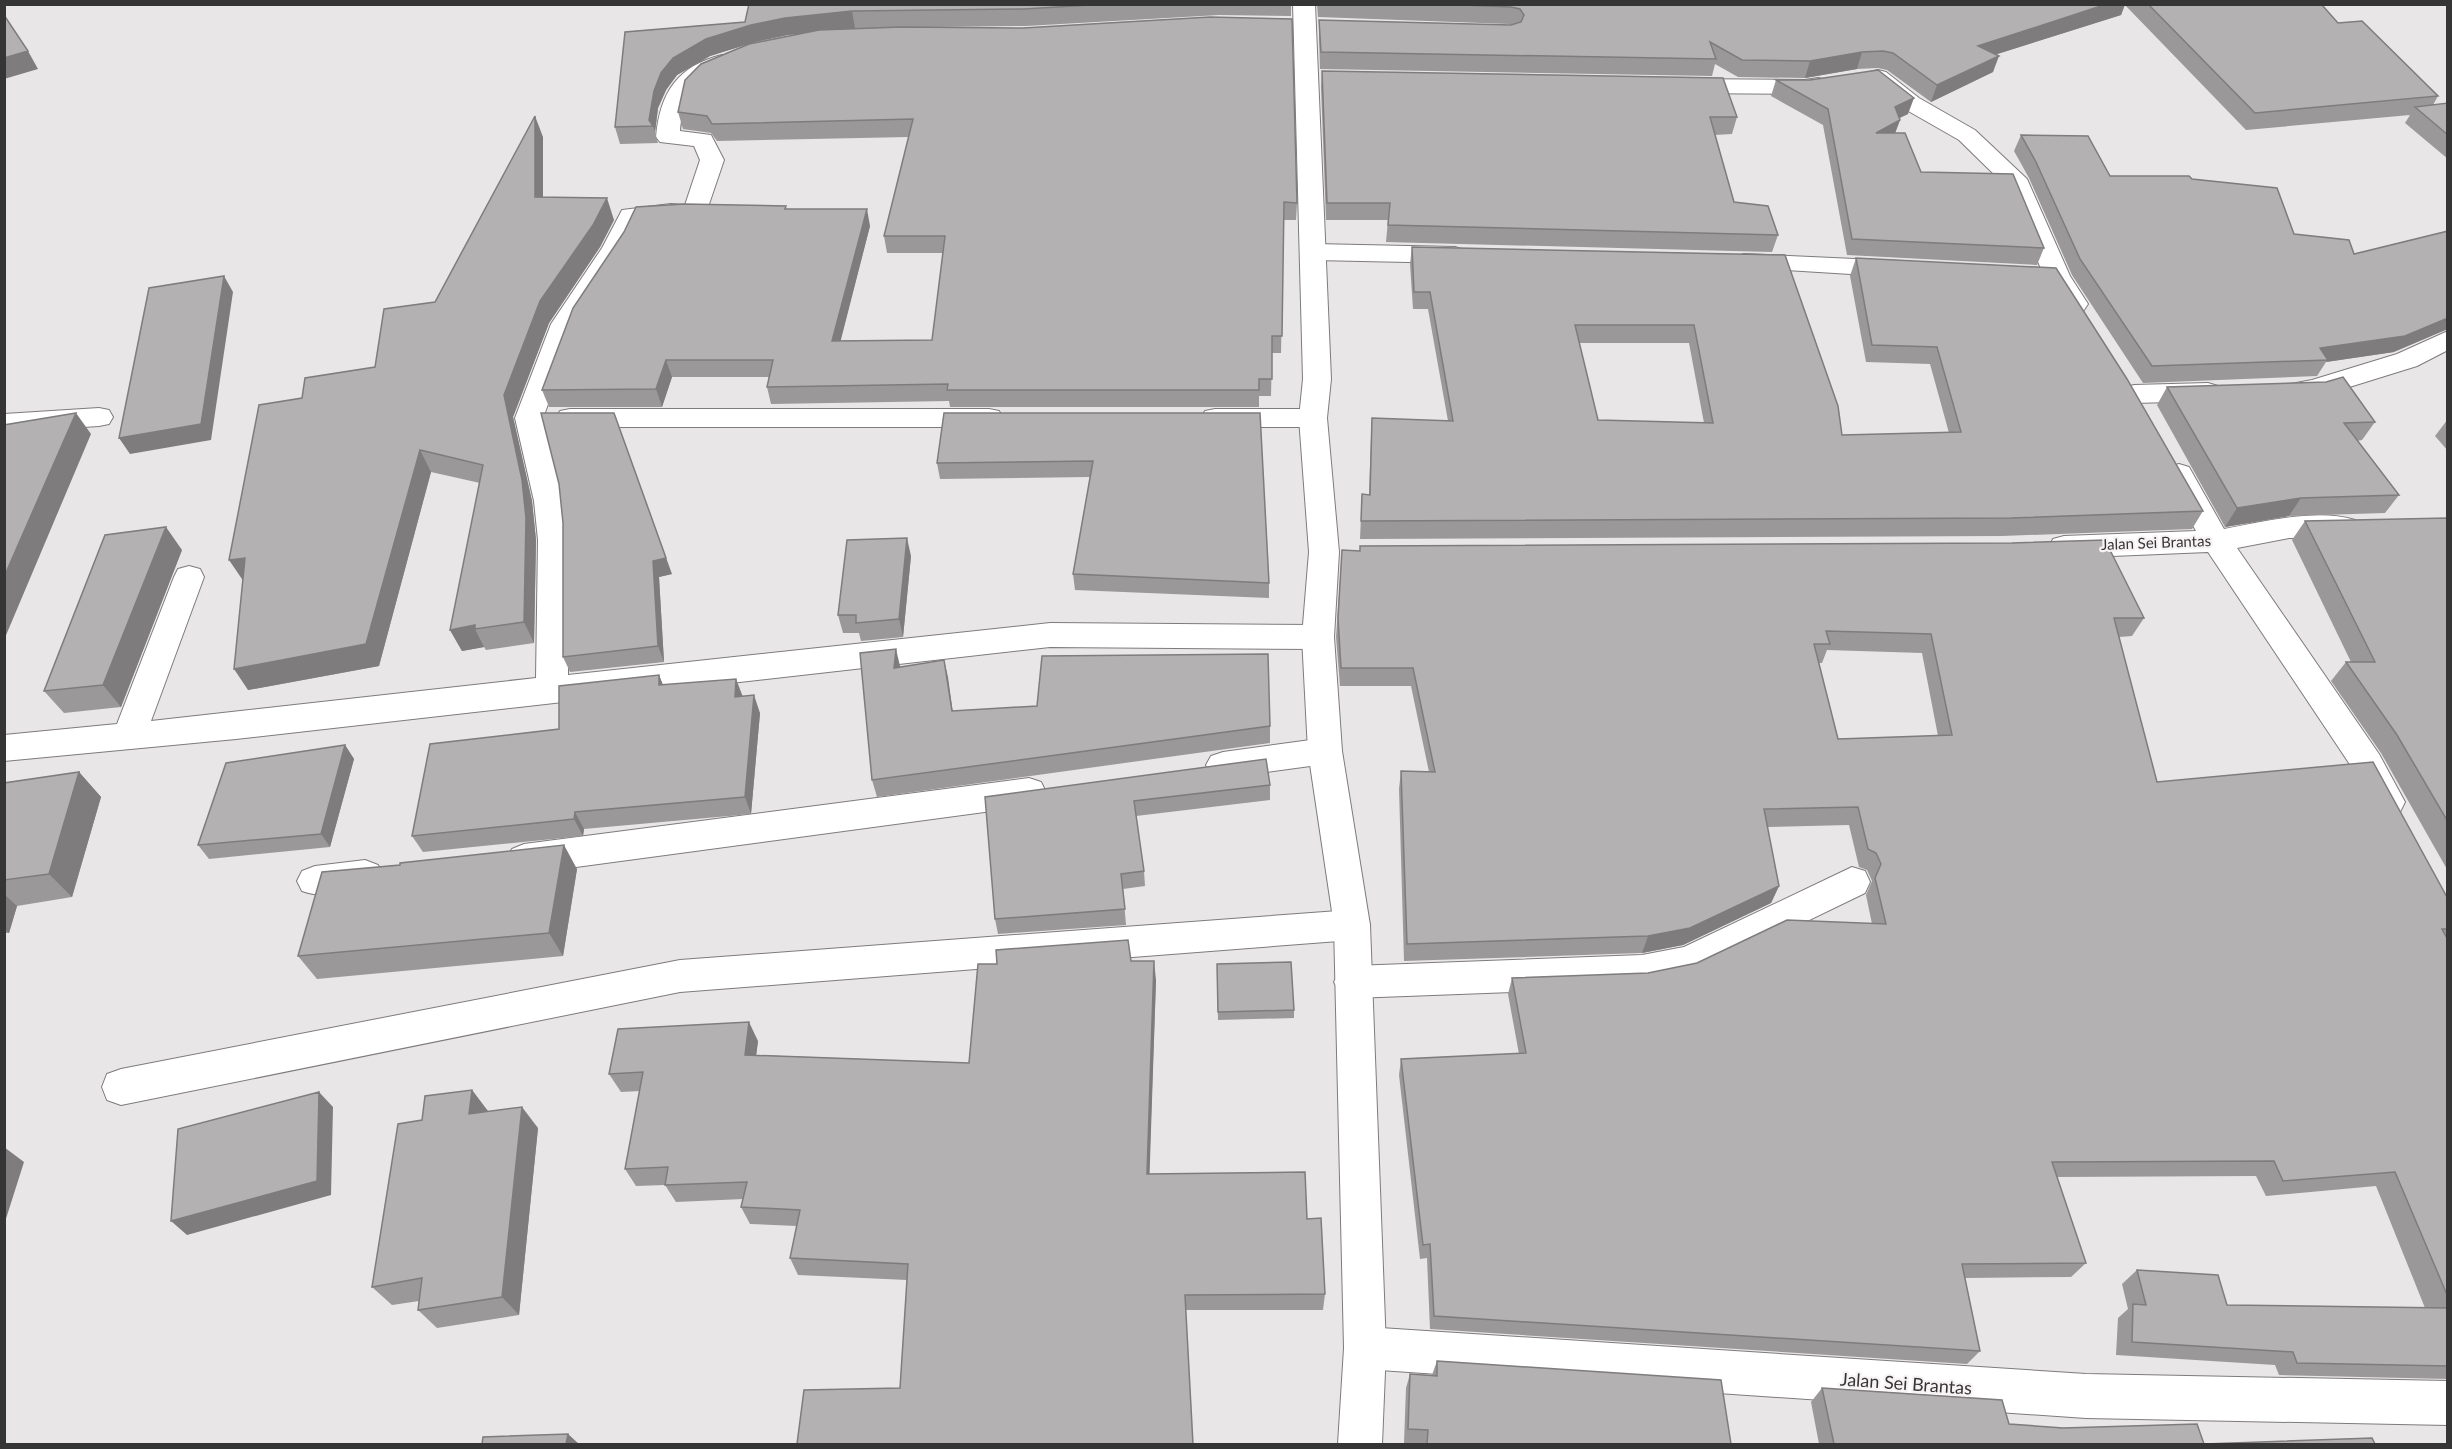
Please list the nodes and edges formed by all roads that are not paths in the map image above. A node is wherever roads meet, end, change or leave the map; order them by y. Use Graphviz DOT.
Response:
graph roads {
  1 [pos="1307,21"];
  2 [pos="746,53"];
  3 [pos="1665,86"];
  4 [pos="1314,252"];
  5 [pos="1482,256"];
  6 [pos="1722,261"];
  7 [pos="1925,270"];
  8 [pos="2089,325"];
  9 [pos="2448,339"];
  10 [pos="2278,390"];
  11 [pos="2230,391"];
  12 [pos="99,417"];
  13 [pos="529,418"];
  14 [pos="1016,418"];
  15 [pos="1194,418"];
  16 [pos="1313,418"];
  17 [pos="4,423"];
  18 [pos="2151,423"];
  19 [pos="2167,453"];
  20 [pos="2368,526"];
  21 [pos="2216,541"];
  22 [pos="2038,548"];
  23 [pos="189,577"];
  24 [pos="1318,638"];
  25 [pos="552,689"];
  26 [pos="129,737"];
  27 [pos="4,748"];
  28 [pos="1325,752"];
  29 [pos="1196,769"];
  30 [pos="1056,788"];
  31 [pos="2404,831"];
  32 [pos="493,862"];
  33 [pos="398,872"];
  34 [pos="315,881"];
  35 [pos="1852,882"];
  36 [pos="1352,925"];
  37 [pos="1353,982"];
  38 [pos="121,1087"];
  39 [pos="1365,1348"];
  40 [pos="2448,1403"];
  41 [pos="1360,1444"];
  1 -- 4 [label="street"];
  2 -- 13 [label="street"];
  3 -- 8 [label="street"];
  4 -- 5 [label="street"];
  4 -- 16 [label="street"];
  6 -- 7 [label="street"];
  9 -- 10 [label="street"];
  11 -- 18 [label="street"];
  12 -- 17 [label="street"];
  13 -- 14 [label="street"];
  13 -- 25 [label="street"];
  15 -- 16 [label="street"];
  16 -- 24 [label="street"];
  19 -- 21 [label="street"];
  20 -- 21 [label="street, Jalan Sei Brantas"];
  21 -- 22 [label="street, Jalan Sei Brantas"];
  21 -- 31 [label="street"];
  23 -- 26 [label="street"];
  24 -- 25 [label="street"];
  24 -- 28 [label="street"];
  25 -- 26 [label="street"];
  26 -- 27 [label="street"];
  28 -- 29 [label="street"];
  28 -- 36 [label="street"];
  30 -- 32 [label="street"];
  33 -- 34 [label="street"];
  35 -- 37 [label="street"];
  36 -- 37 [label="street"];
  36 -- 38 [label="street"];
  37 -- 39 [label="street"];
  39 -- 40 [label="street, Jalan Sei Brantas"];
  39 -- 41 [label="street"];
}
